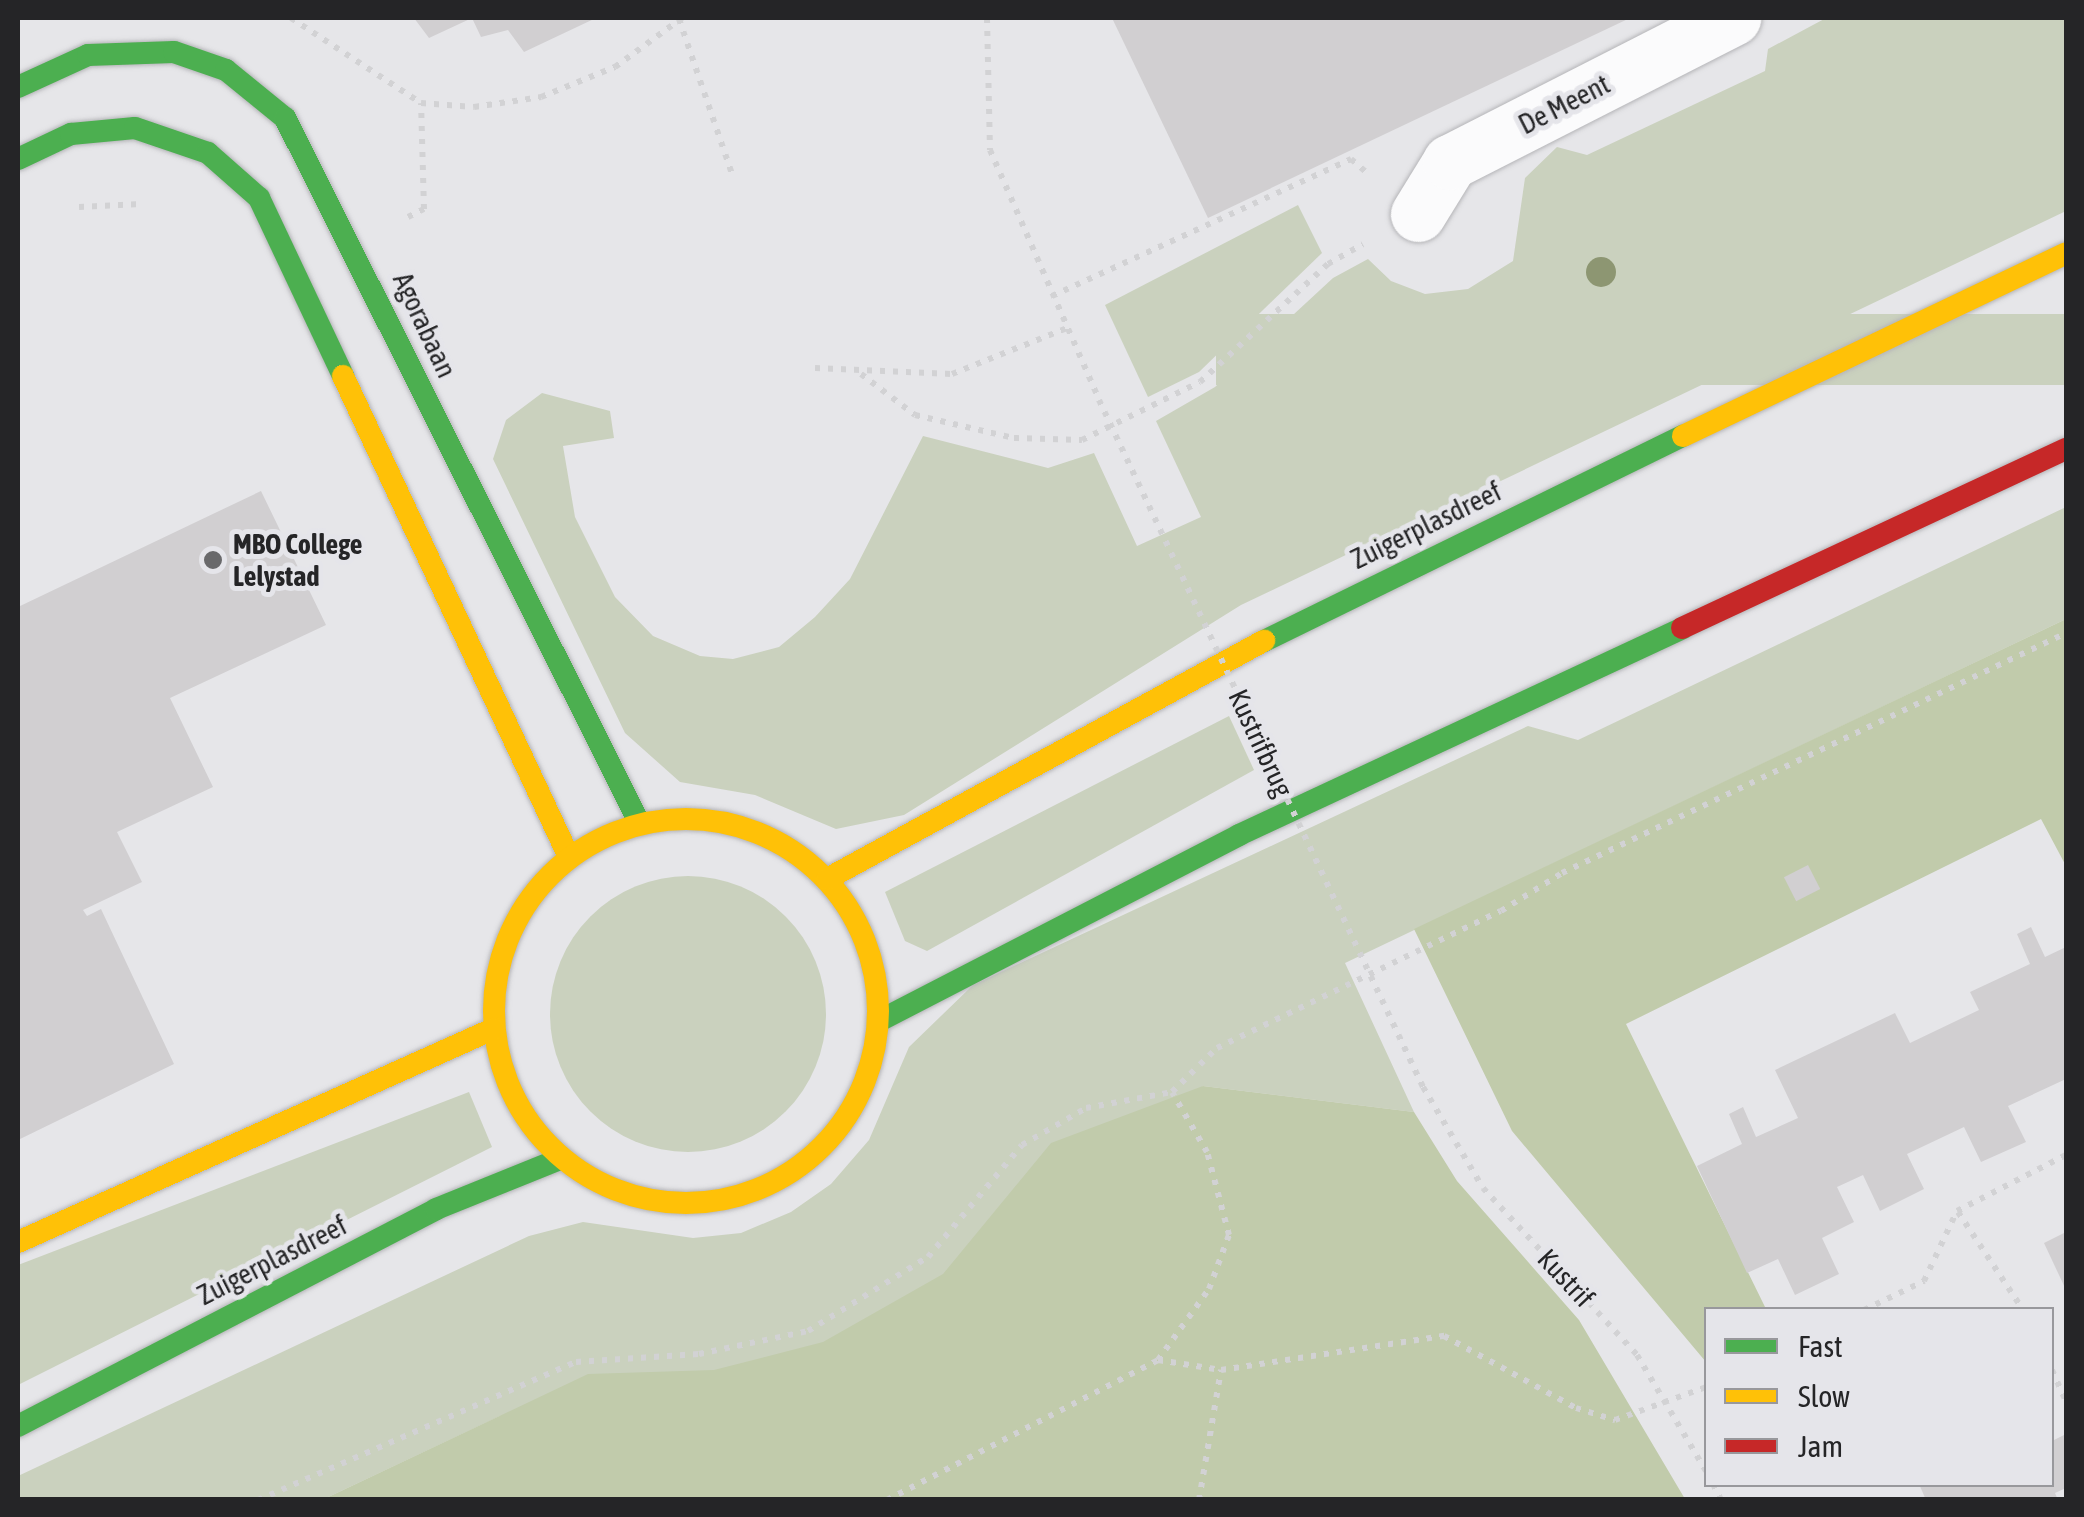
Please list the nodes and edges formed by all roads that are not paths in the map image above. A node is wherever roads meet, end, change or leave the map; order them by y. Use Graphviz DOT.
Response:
graph roads {
  1 [pos="1733,18"];
  2 [pos="18,87"];
  3 [pos="18,160"];
  4 [pos="1418,214"];
  5 [pos="2066,254"];
  6 [pos="2066,449"];
  7 [pos="640,824"];
  8 [pos="569,856"];
  9 [pos="827,879"];
  10 [pos="879,1021"];
  11 [pos="493,1028"];
  12 [pos="560,1159"];
  13 [pos="18,1242"];
  14 [pos="18,1426"];
  1 -- 4 [label="street, De Meent"];
  2 -- 7 [label="main road, Agorabaan"];
  3 -- 8 [label="main road"];
  5 -- 9 [label="main road, Zuigerplasdreef"];
  6 -- 10 [label="main road"];
  7 -- 8 [label="main road"];
  7 -- 9 [label="main road"];
  8 -- 11 [label="main road"];
  9 -- 10 [label="main road"];
  10 -- 12 [label="main road"];
  11 -- 12 [label="main road"];
  11 -- 13 [label="main road"];
  12 -- 14 [label="main road, Zuigerplasdreef"];
}
